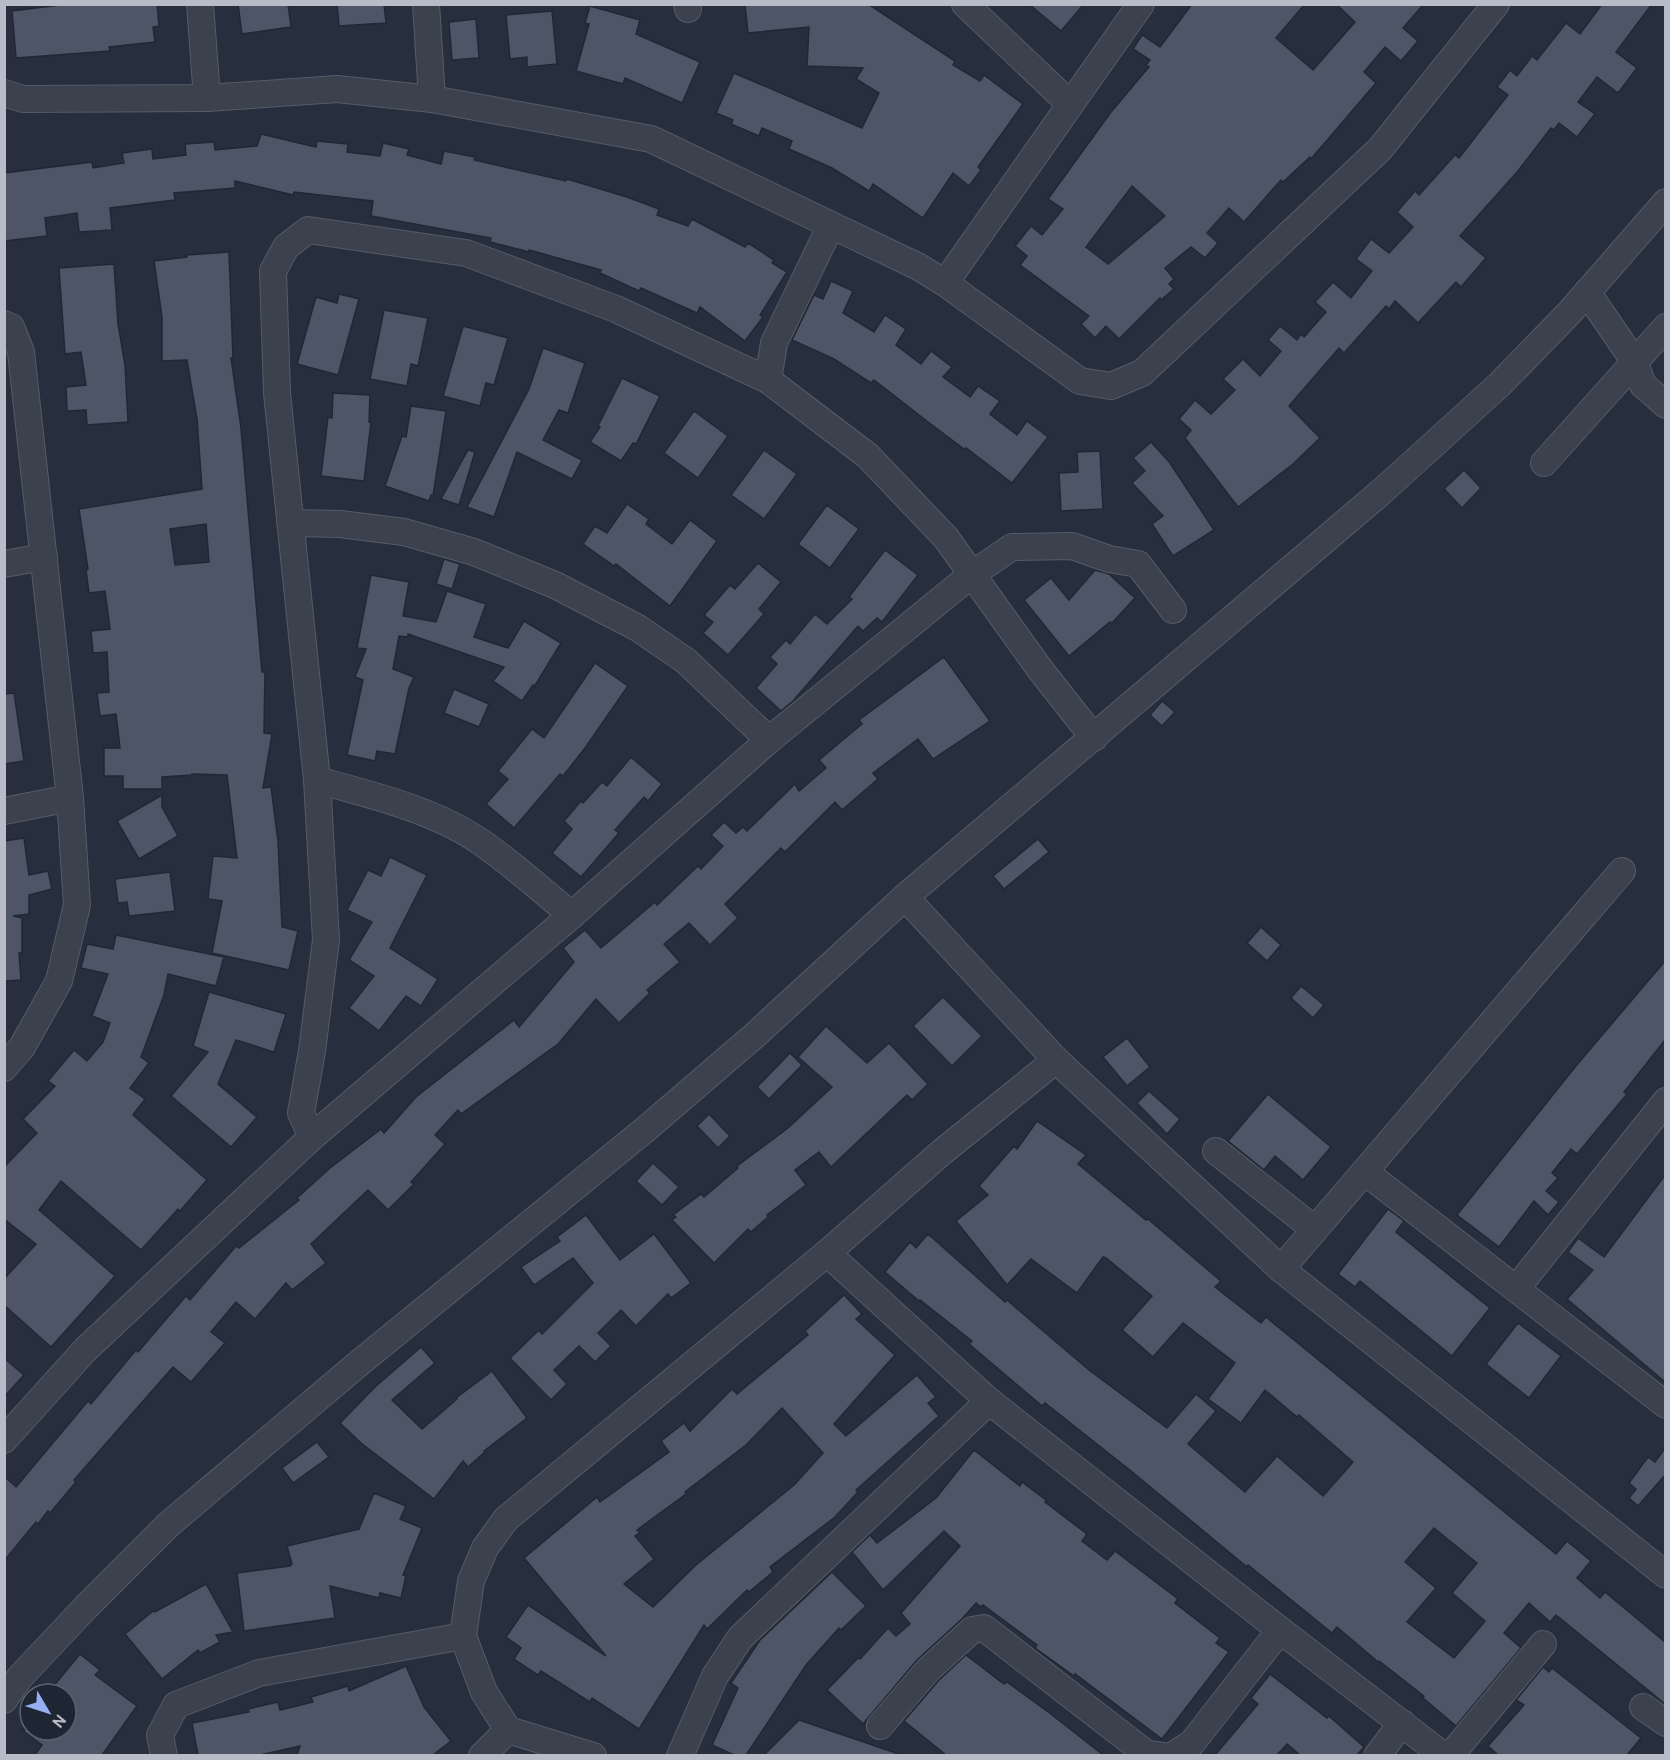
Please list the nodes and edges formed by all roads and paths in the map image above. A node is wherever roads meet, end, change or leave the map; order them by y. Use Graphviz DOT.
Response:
graph roads {
  1 [pos="200,4"];
  2 [pos="426,4"];
  3 [pos="965,4"];
  4 [pos="1141,4"];
  5 [pos="1496,4"];
  6 [pos="4,93"];
  7 [pos="207,98"];
  8 [pos="432,99"];
  9 [pos="1070,104"];
  10 [pos="1665,202"];
  11 [pos="831,225"];
  12 [pos="945,283"];
  13 [pos="1587,292"];
  14 [pos="4,324"];
  15 [pos="1665,327"];
  16 [pos="1634,361"];
  17 [pos="768,380"];
  18 [pos="1665,405"];
  19 [pos="1544,463"];
  20 [pos="292,523"];
  21 [pos="44,557"];
  22 [pos="4,564"];
  23 [pos="970,575"];
  24 [pos="1173,610"];
  25 [pos="1094,738"];
  26 [pos="769,740"];
  27 [pos="317,780"];
  28 [pos="70,798"];
  29 [pos="4,811"];
  30 [pos="1622,871"];
  31 [pos="904,897"];
  32 [pos="572,915"];
  33 [pos="1056,1060"];
  34 [pos="4,1068"];
  35 [pos="1665,1101"];
  36 [pos="312,1137"];
  37 [pos="1216,1151"];
  38 [pos="1365,1172"];
  39 [pos="1314,1229"];
  40 [pos="827,1253"];
  41 [pos="1281,1269"];
  42 [pos="1516,1289"];
  43 [pos="989,1401"];
  44 [pos="1665,1405"];
  45 [pos="4,1440"];
  46 [pos="1665,1575"];
  47 [pos="1280,1630"];
  48 [pos="463,1636"];
  49 [pos="1544,1644"];
  50 [pos="4,1700"];
  51 [pos="1643,1707"];
  52 [pos="1402,1723"];
  53 [pos="1665,1723"];
  54 [pos="880,1726"];
  55 [pos="508,1730"];
  56 [pos="164,1755"];
  57 [pos="482,1755"];
  58 [pos="593,1755"];
  59 [pos="680,1755"];
  60 [pos="1163,1755"];
  61 [pos="1172,1755"];
  62 [pos="1377,1755"];
  63 [pos="1444,1755"];
  64 [pos="1450,1755"];
  1 -- 7 [label="street"];
  2 -- 8 [label="street"];
  3 -- 9 [label="street"];
  4 -- 9 [label="street"];
  5 -- 12 [label="street"];
  6 -- 7 [label="street"];
  7 -- 8 [label="street"];
  8 -- 11 [label="street"];
  9 -- 12 [label="street"];
  10 -- 13 [label="street"];
  11 -- 12 [label="street"];
  11 -- 17 [label="street"];
  13 -- 16 [label="street"];
  13 -- 25 [label="street"];
  14 -- 21 [label="street"];
  15 -- 16 [label="street"];
  16 -- 18 [label="street"];
  16 -- 19 [label="street"];
  17 -- 20 [label="street"];
  17 -- 23 [label="street"];
  20 -- 26 [label="street"];
  20 -- 27 [label="street"];
  21 -- 22 [label="street"];
  21 -- 28 [label="street"];
  23 -- 24 [label="street"];
  23 -- 25 [label="street"];
  23 -- 26 [label="street"];
  25 -- 31 [label="street"];
  26 -- 32 [label="street"];
  27 -- 32 [label="street"];
  27 -- 36 [label="street"];
  28 -- 29 [label="street"];
  28 -- 34 [label="street"];
  30 -- 38 [label="street"];
  31 -- 33 [label="street"];
  31 -- 50 [label="street"];
  32 -- 36 [label="street"];
  33 -- 40 [label="street"];
  33 -- 41 [label="street"];
  35 -- 42 [label="street"];
  36 -- 45 [label="street"];
  37 -- 39 [label="street"];
  38 -- 39 [label="street"];
  38 -- 42 [label="street"];
  39 -- 41 [label="street"];
  40 -- 43 [label="street"];
  40 -- 48 [label="street"];
  41 -- 46 [label="street"];
  42 -- 44 [label="street"];
  43 -- 47 [label="street"];
  43 -- 59 [label="street"];
  47 -- 52 [label="street"];
  47 -- 61 [label="street"];
  48 -- 55 [label="street"];
  48 -- 56 [label="street"];
  49 -- 64 [label="street"];
  51 -- 53 [label="street"];
  52 -- 62 [label="street"];
  52 -- 63 [label="street"];
  54 -- 60 [label="street"];
  55 -- 57 [label="street"];
  55 -- 58 [label="street"];
}
